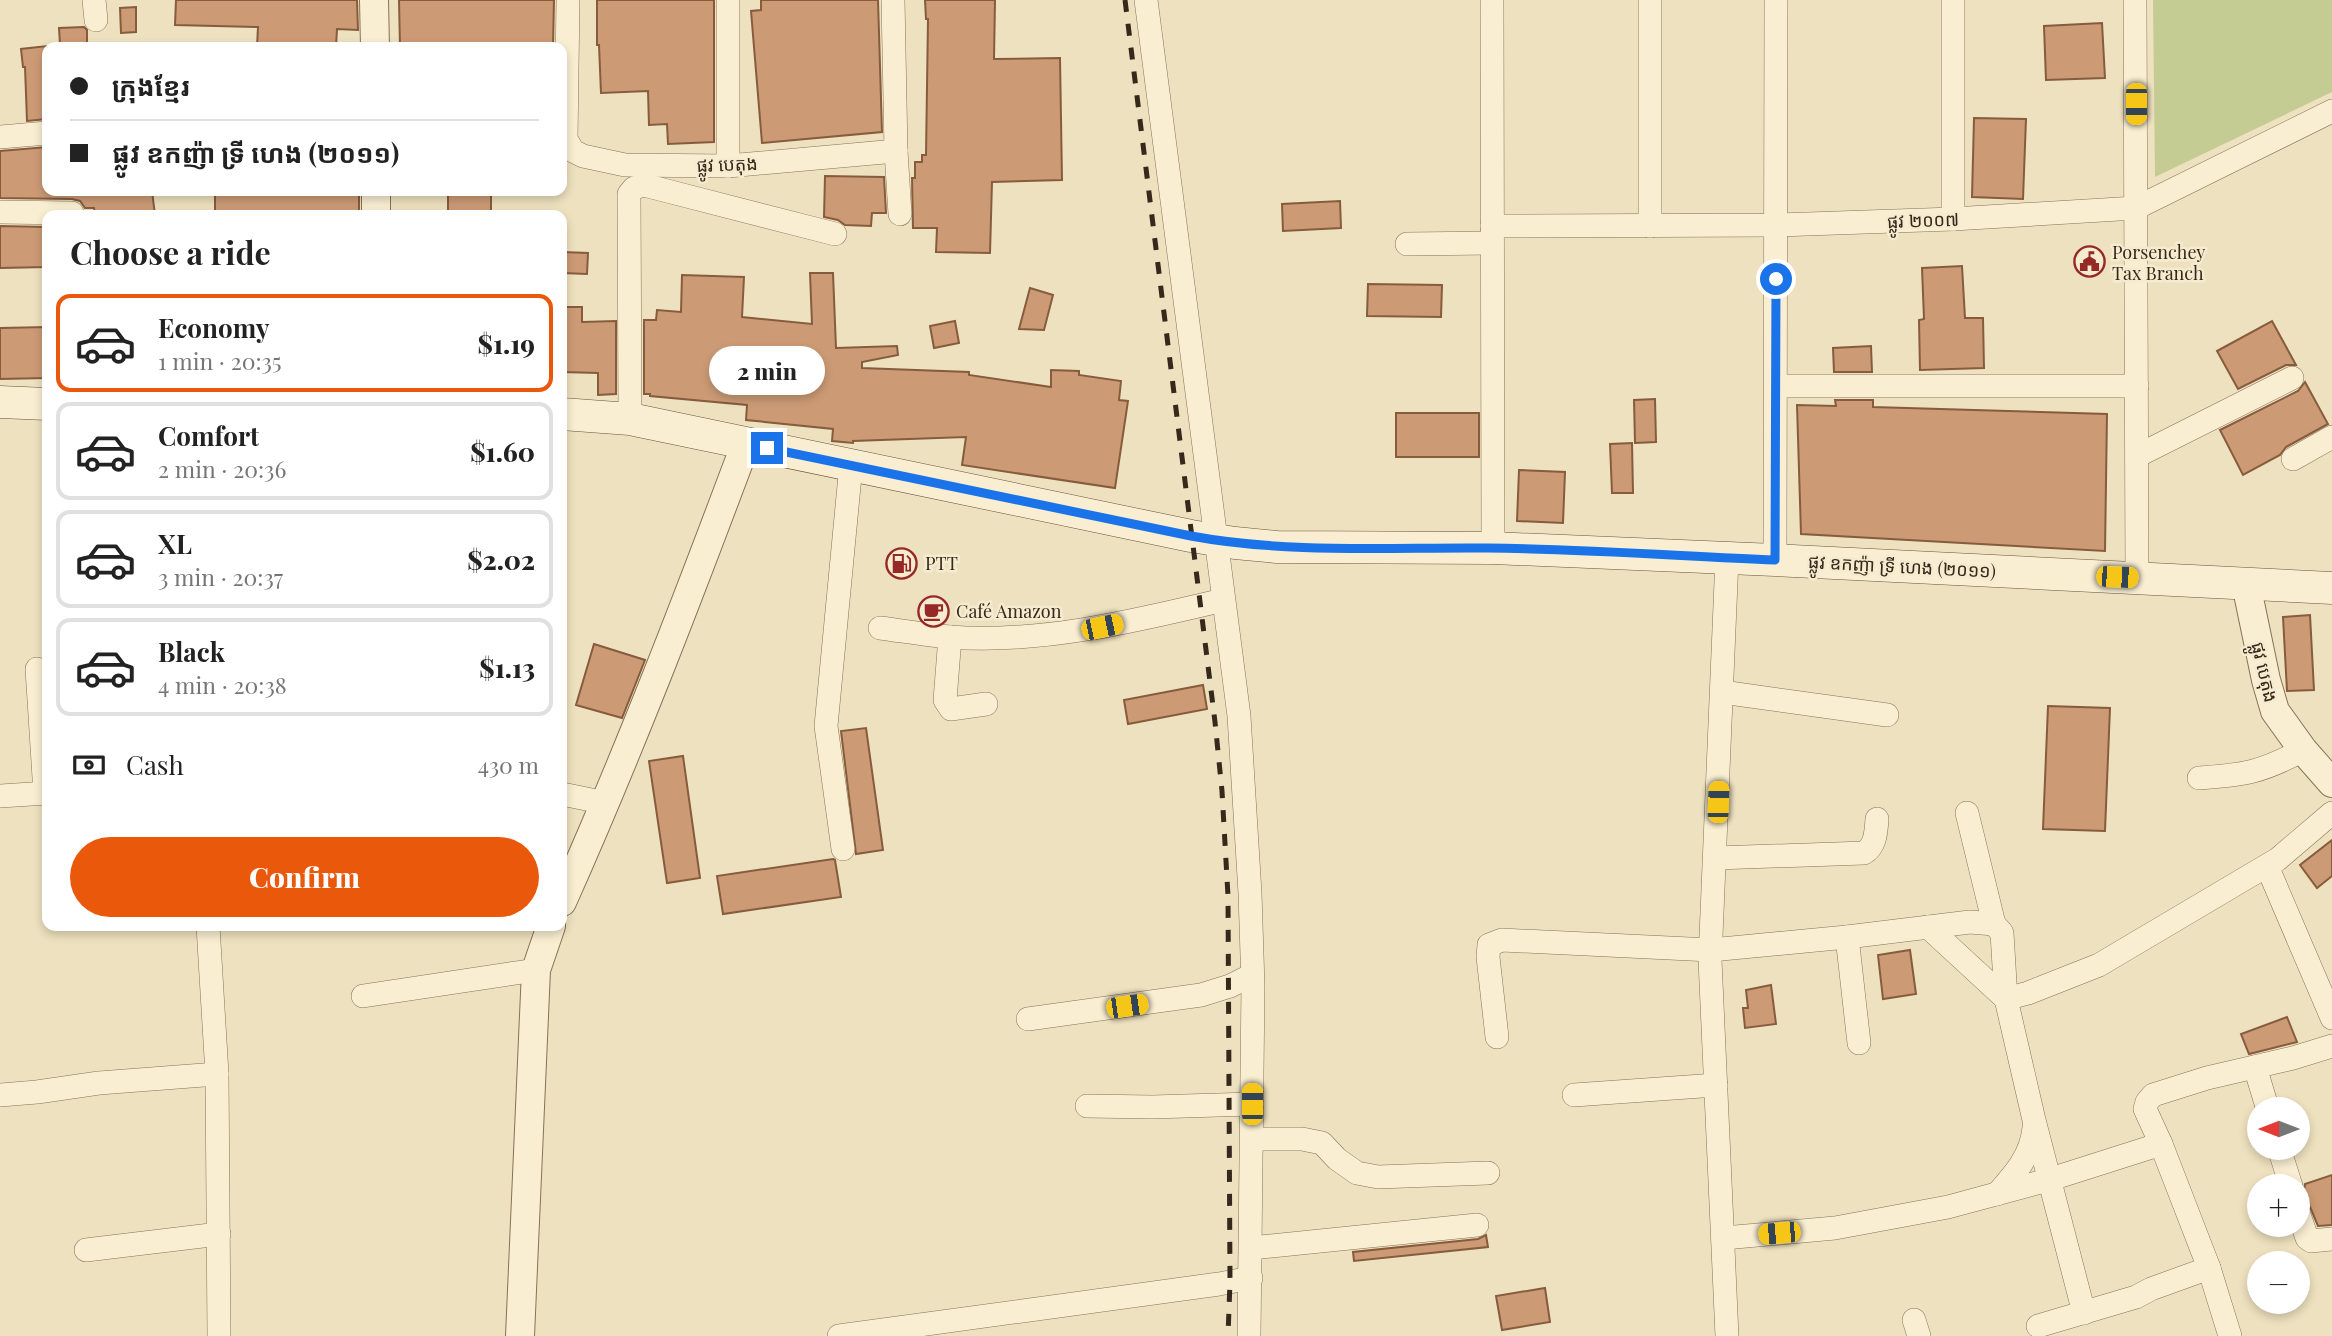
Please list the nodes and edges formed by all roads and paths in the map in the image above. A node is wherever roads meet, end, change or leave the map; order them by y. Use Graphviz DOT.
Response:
graph roads {
  1 [pos="374,0"];
  2 [pos="568,0"];
  3 [pos="728,0"];
  4 [pos="892,0"];
  5 [pos="1146,0"];
  6 [pos="1492,0"];
  7 [pos="1650,0"];
  8 [pos="1776,0"];
  9 [pos="1953,0"];
  10 [pos="2135,0"];
  11 [pos="375,42"];
  12 [pos="567,70"];
  13 [pos="2332,111"];
  14 [pos="42,133"];
  15 [pos="0,137"];
  16 [pos="567,141"];
  17 [pos="896,151"];
  18 [pos="729,166"];
  19 [pos="2136,208"];
  20 [pos="0,212"];
  21 [pos="42,213"];
  22 [pos="900,214"];
  23 [pos="1952,219"];
  24 [pos="1776,225"];
  25 [pos="1650,226"];
  26 [pos="835,234"];
  27 [pos="1492,235"];
  28 [pos="1407,244"];
  29 [pos="2292,378"];
  30 [pos="1776,386"];
  31 [pos="2137,386"];
  32 [pos="0,402"];
  33 [pos="42,404"];
  34 [pos="567,414"];
  35 [pos="630,419"];
  36 [pos="2332,437"];
  37 [pos="746,443"];
  38 [pos="2137,457"];
  39 [pos="2293,459"];
  40 [pos="851,465"];
  41 [pos="1215,541"];
  42 [pos="1493,548"];
  43 [pos="1727,558"];
  44 [pos="1775,560"];
  45 [pos="2137,578"];
  46 [pos="2246,584"];
  47 [pos="2332,588"];
  48 [pos="1223,600"];
  49 [pos="880,628"];
  50 [pos="950,637"];
  51 [pos="37,669"];
  52 [pos="1722,692"];
  53 [pos="986,704"];
  54 [pos="1887,715"];
  55 [pos="42,738"];
  56 [pos="2303,750"];
  57 [pos="2199,778"];
  58 [pos="2332,783"];
  59 [pos="42,793"];
  60 [pos="567,795"];
  61 [pos="0,796"];
  62 [pos="606,803"];
  63 [pos="1967,813"];
  64 [pos="2332,813"];
  65 [pos="1877,819"];
  66 [pos="843,849"];
  67 [pos="1716,858"];
  68 [pos="2267,866"];
  69 [pos="567,891"];
  70 [pos="1994,924"];
  71 [pos="1928,927"];
  72 [pos="208,931"];
  73 [pos="549,931"];
  74 [pos="1847,937"];
  75 [pos="1711,950"];
  76 [pos="536,970"];
  77 [pos="1252,975"];
  78 [pos="363,996"];
  79 [pos="2006,999"];
  80 [pos="2332,1018"];
  81 [pos="1028,1019"];
  82 [pos="1497,1037"];
  83 [pos="1859,1043"];
  84 [pos="2332,1046"];
  85 [pos="2255,1068"];
  86 [pos="217,1074"];
  87 [pos="1716,1085"];
  88 [pos="0,1095"];
  89 [pos="1574,1095"];
  90 [pos="2264,1097"];
  91 [pos="1252,1104"];
  92 [pos="1087,1106"];
  93 [pos="2034,1120"];
  94 [pos="1252,1139"];
  95 [pos="2161,1144"];
  96 [pos="1488,1173"];
  97 [pos="2048,1180"];
  98 [pos="1997,1194"];
  99 [pos="1477,1226"];
  100 [pos="219,1234"];
  101 [pos="2307,1237"];
  102 [pos="1724,1238"];
  103 [pos="2332,1239"];
  104 [pos="1251,1248"];
  105 [pos="86,1250"];
  106 [pos="2209,1268"];
  107 [pos="1251,1278"];
  108 [pos="2084,1313"];
  109 [pos="2038,1326"];
  110 [pos="219,1336"];
  111 [pos="520,1336"];
  112 [pos="839,1336"];
  113 [pos="1249,1336"];
  114 [pos="1727,1336"];
  115 [pos="2230,1336"];
  1 -- 11 [label="street"];
  2 -- 12 [label="street, ផ្លូវ បេតុង"];
  3 -- 18 [label="street"];
  4 -- 17 [label="street"];
  5 -- 41 [label="street"];
  6 -- 27 [label="street"];
  7 -- 25 [label="street"];
  8 -- 24 [label="street"];
  9 -- 23 [label="street"];
  10 -- 19 [label="street"];
  13 -- 19 [label="street, ផ្លូវ ២០០៧"];
  14 -- 15 [label="street"];
  16 -- 18 [label="street, ផ្លូវ បេតុង"];
  17 -- 18 [label="street, ផ្លូវ បេតុង"];
  17 -- 22 [label="street"];
  19 -- 23 [label="street, ផ្លូវ ២០០៧"];
  19 -- 31 [label="street"];
  20 -- 21 [label="street"];
  23 -- 24 [label="street, ផ្លូវ ២០០៧"];
  24 -- 25 [label="street, ផ្លូវ ២០០៧"];
  24 -- 30 [label="street"];
  25 -- 27 [label="street, ផ្លូវ ២០០៧"];
  26 -- 35 [label="street"];
  27 -- 28 [label="street, ផ្លូវ ២០០៧"];
  27 -- 42 [label="street"];
  29 -- 38 [label="street"];
  30 -- 31 [label="street"];
  30 -- 44 [label="street"];
  31 -- 38 [label="street"];
  32 -- 33 [label="main road"];
  34 -- 35 [label="main road, ផ្លូវ ឧកញ៉ា ទ្រី ហេង (២០១១)"];
  35 -- 37 [label="main road, ផ្លូវ ឧកញ៉ា ទ្រី ហេង (២០១១)"];
  36 -- 39 [label="street"];
  37 -- 40 [label="main road, ផ្លូវ ឧកញ៉ា ទ្រី ហេង (២០១១)"];
  37 -- 62 [label="street"];
  38 -- 45 [label="street"];
  40 -- 41 [label="main road, ផ្លូវ ឧកញ៉ា ទ្រី ហេង (២០១១)"];
  40 -- 66 [label="street"];
  41 -- 42 [label="main road, ផ្លូវ ឧកញ៉ា ទ្រី ហេង (២០១១)"];
  41 -- 48 [label="street"];
  42 -- 43 [label="main road, ផ្លូវ ឧកញ៉ា ទ្រី ហេង (២០១១)"];
  43 -- 44 [label="main road, ផ្លូវ ឧកញ៉ា ទ្រី ហេង (២០១១)"];
  43 -- 52 [label="street"];
  44 -- 45 [label="main road, ផ្លូវ ឧកញ៉ា ទ្រី ហេង (២០១១)"];
  45 -- 46 [label="main road, ផ្លូវ ឧកញ៉ា ទ្រី ហេង (២០១១)"];
  46 -- 47 [label="main road, ផ្លូវ ឧកញ៉ា ទ្រី ហេង (២០១១)"];
  46 -- 56 [label="street, ផ្លូវ បេតុង"];
  48 -- 50 [label="street"];
  48 -- 77 [label="street"];
  49 -- 50 [label="street"];
  50 -- 53 [label="street"];
  51 -- 55 [label="street"];
  52 -- 54 [label="street"];
  52 -- 67 [label="street"];
  56 -- 57 [label="street"];
  56 -- 58 [label="street, ផ្លូវ បេតុង"];
  59 -- 61 [label="street"];
  60 -- 62 [label="street"];
  62 -- 69 [label="street"];
  63 -- 70 [label="street"];
  64 -- 68 [label="street"];
  65 -- 67 [label="street"];
  67 -- 75 [label="street"];
  68 -- 79 [label="street"];
  68 -- 80 [label="street"];
  70 -- 71 [label="street"];
  70 -- 79 [label="street"];
  71 -- 74 [label="street"];
  71 -- 79 [label="street"];
  72 -- 86 [label="street"];
  73 -- 76 [label="street"];
  74 -- 75 [label="street"];
  74 -- 83 [label="street"];
  75 -- 82 [label="street"];
  75 -- 87 [label="street"];
  76 -- 78 [label="street"];
  76 -- 111 [label="street"];
  77 -- 81 [label="street"];
  77 -- 91 [label="street"];
  79 -- 93 [label="street"];
  84 -- 85 [label="street"];
  85 -- 90 [label="street"];
  85 -- 95 [label="street"];
  86 -- 88 [label="street"];
  86 -- 100 [label="street"];
  87 -- 89 [label="street"];
  87 -- 102 [label="street"];
  91 -- 92 [label="street"];
  91 -- 94 [label="street"];
  93 -- 97 [label="street"];
  93 -- 98 [label="street"];
  94 -- 96 [label="street"];
  94 -- 104 [label="street"];
  95 -- 97 [label="street"];
  95 -- 106 [label="street"];
  97 -- 98 [label="street"];
  97 -- 108 [label="street"];
  98 -- 102 [label="street"];
  99 -- 104 [label="street"];
  100 -- 105 [label="street"];
  100 -- 110 [label="street"];
  101 -- 103 [label="street"];
  102 -- 114 [label="street"];
  104 -- 107 [label="street"];
  106 -- 108 [label="street"];
  106 -- 115 [label="street"];
  107 -- 112 [label="street"];
  107 -- 113 [label="street"];
  108 -- 109 [label="street"];
}
